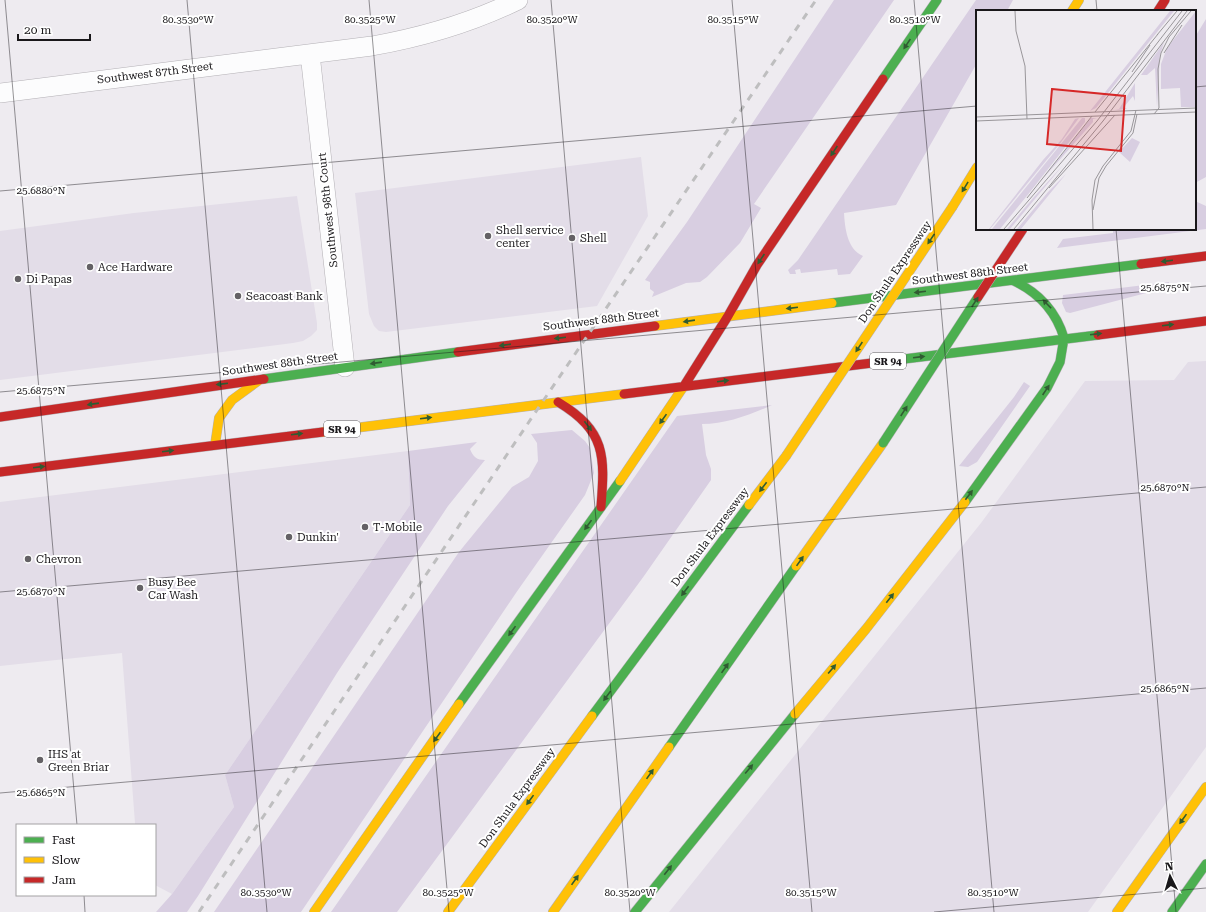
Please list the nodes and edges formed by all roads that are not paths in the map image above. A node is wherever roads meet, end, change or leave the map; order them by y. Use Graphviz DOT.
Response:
graph roads {
  1 [pos="518,0"];
  2 [pos="937,0"];
  3 [pos="1079,0"];
  4 [pos="1165,0"];
  5 [pos="1073,10"];
  6 [pos="1159,10"];
  7 [pos="310,54"];
  8 [pos="0,93"];
  9 [pos="976,169"];
  10 [pos="1022,230"];
  11 [pos="1206,256"];
  12 [pos="1014,280"];
  13 [pos="728,316"];
  14 [pos="1206,321"];
  15 [pos="1064,338"];
  16 [pos="345,367"];
  17 [pos="260,379"];
  18 [pos="684,386"];
  19 [pos="558,402"];
  20 [pos="0,416"];
  21 [pos="215,445"];
  22 [pos="0,472"];
  23 [pos="601,508"];
  24 [pos="1206,787"];
  25 [pos="1206,864"];
  26 [pos="314,912"];
  27 [pos="448,912"];
  28 [pos="553,912"];
  29 [pos="635,912"];
  30 [pos="1117,912"];
  31 [pos="1172,912"];
  1 -- 7 [label="street, Southwest 87th Street"];
  2 -- 13 [label="main road, one-way"];
  3 -- 5 [label="main road"];
  4 -- 6 [label="main road"];
  7 -- 8 [label="street, Southwest 87th Street"];
  7 -- 16 [label="street, Southwest 98th Court"];
  9 -- 27 [label="main road, Don Shula Expressway, one-way, bridge"];
  28 -- 10 [label="main road, one-way, bridge"];
  11 -- 12 [label="main road, Southwest 88th Street, one-way"];
  12 -- 13 [label="main road, Southwest 88th Street, one-way"];
  15 -- 12 [label="main road, one-way"];
  13 -- 16 [label="main road, Southwest 88th Street, one-way"];
  13 -- 18 [label="main road"];
  15 -- 14 [label="main road, SR 94, one-way"];
  18 -- 15 [label="main road, SR 94, one-way"];
  29 -- 15 [label="main road, one-way"];
  16 -- 17 [label="main road, Southwest 88th Street"];
  17 -- 20 [label="main road, Southwest 88th Street, one-way"];
  17 -- 21 [label="main road"];
  18 -- 19 [label="main road, SR 94"];
  18 -- 23 [label="main road, one-way"];
  21 -- 19 [label="main road, SR 94, one-way"];
  19 -- 23 [label="main road, one-way"];
  22 -- 21 [label="main road, SR 94, one-way"];
  23 -- 26 [label="main road, one-way"];
  24 -- 30 [label="main road, one-way"];
  25 -- 31 [label="main road"];
}
